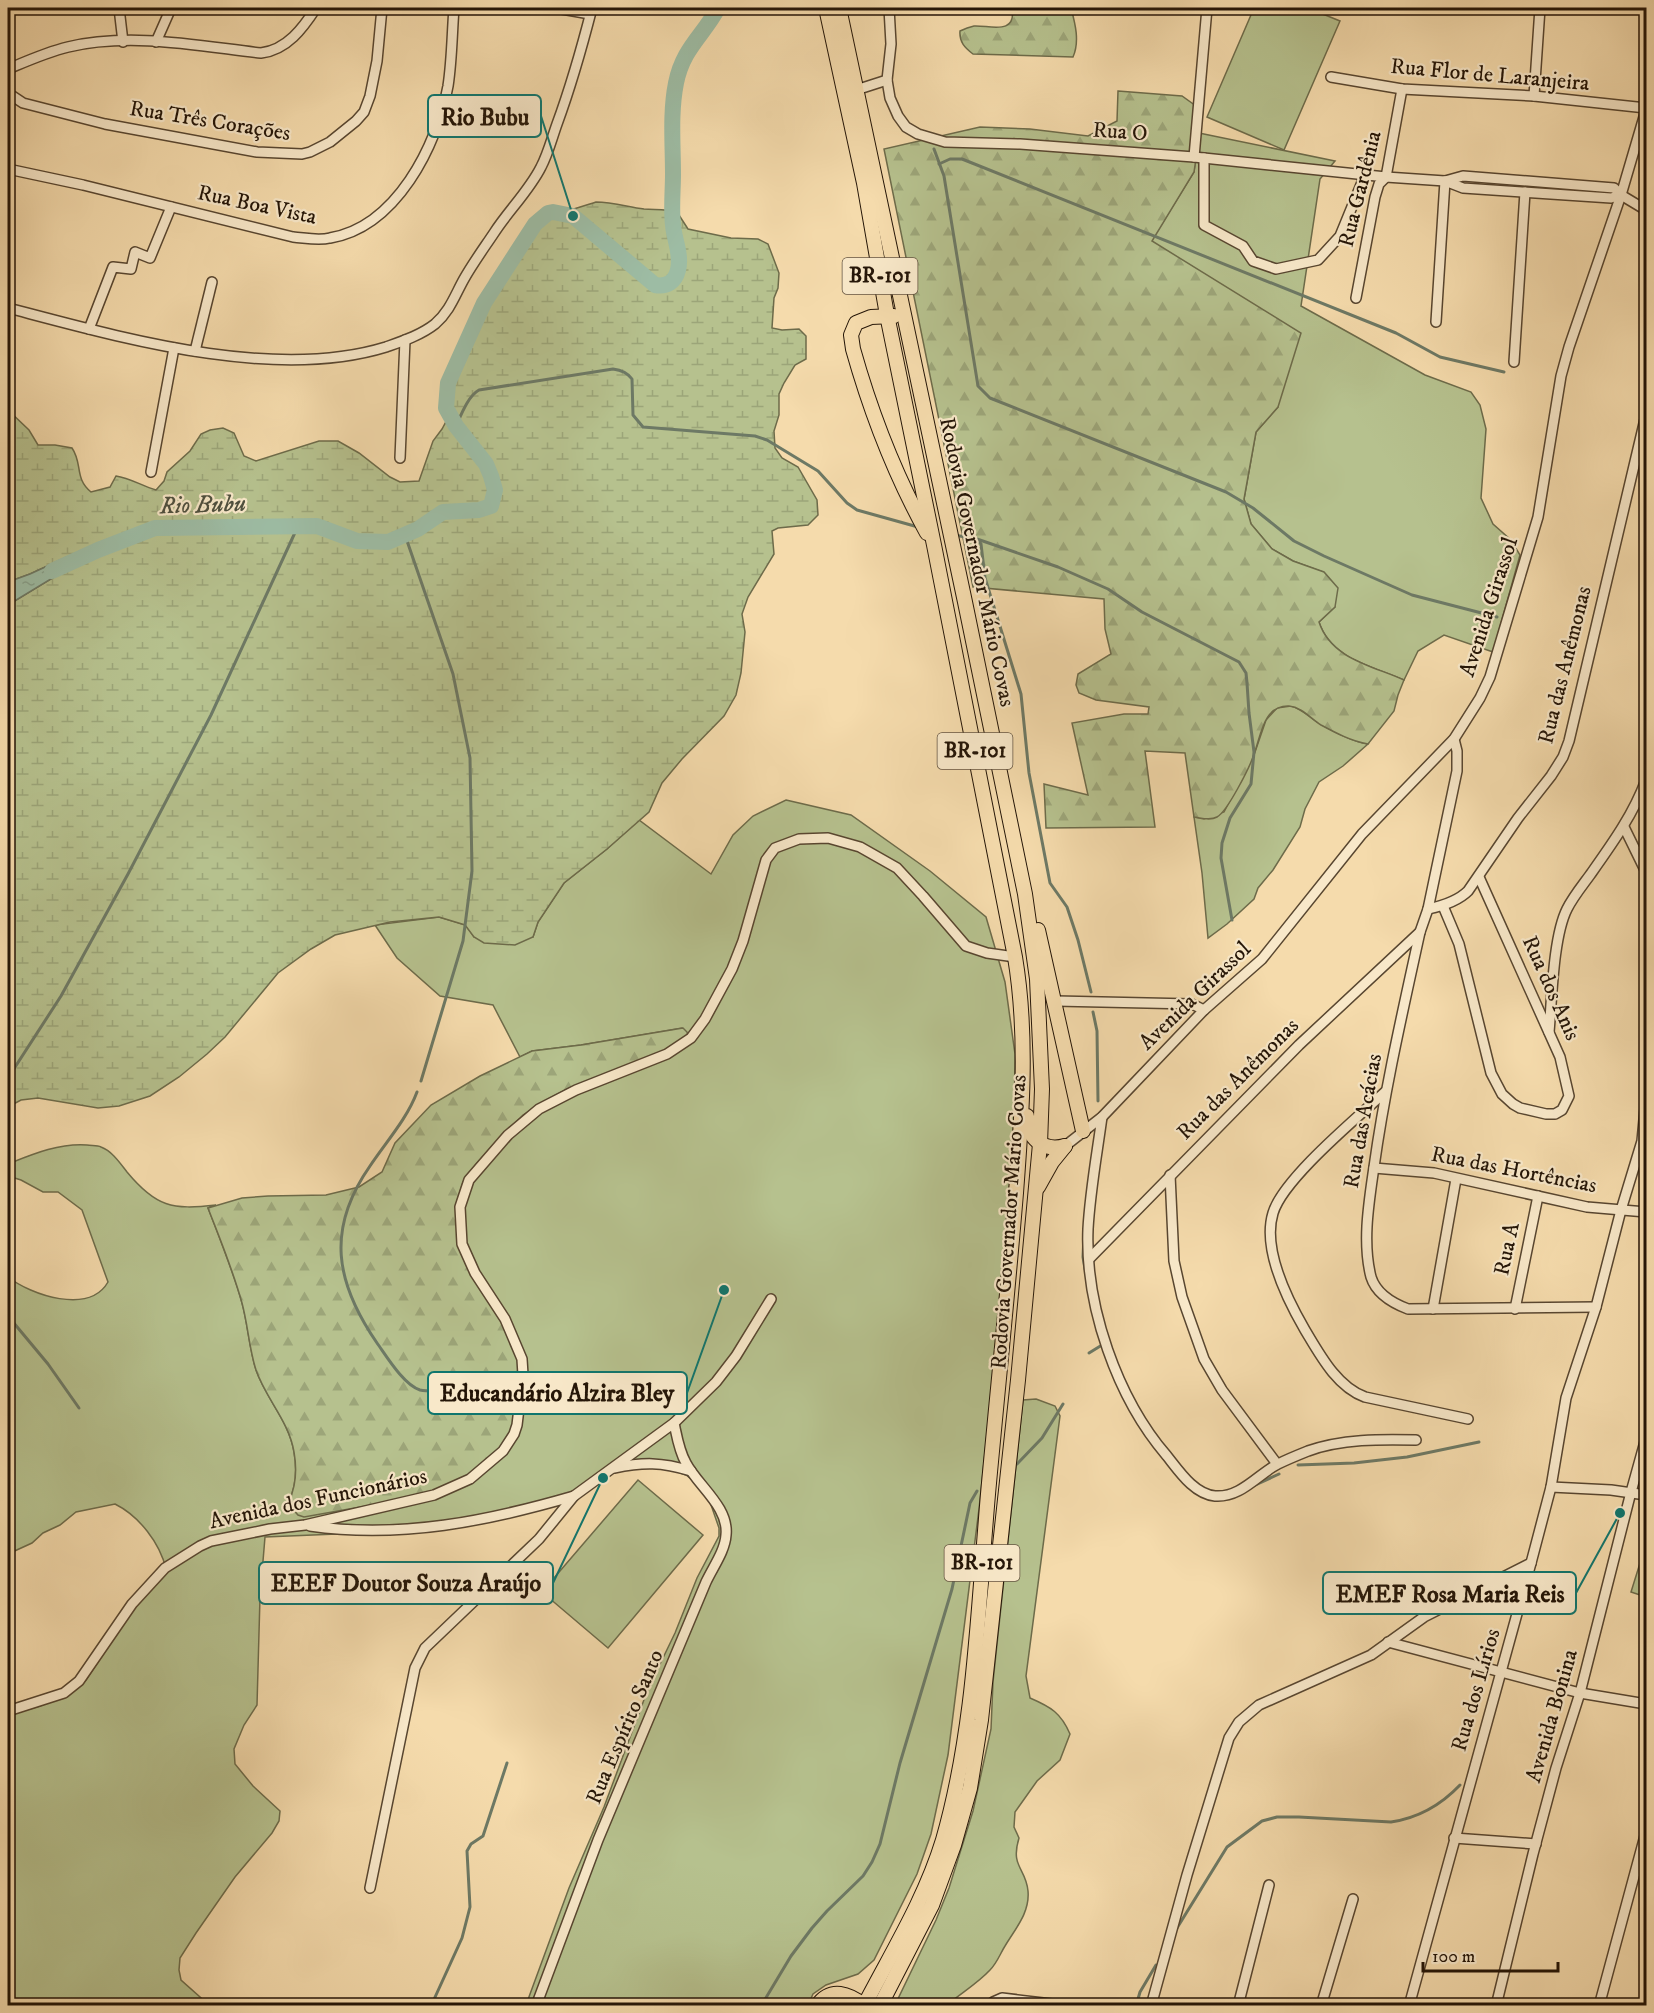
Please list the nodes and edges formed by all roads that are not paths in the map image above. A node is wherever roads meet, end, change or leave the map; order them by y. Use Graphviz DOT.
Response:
graph roads {
  1 [pos="119,8"];
  2 [pos="171,8"];
  3 [pos="316,8"];
  4 [pos="382,8"];
  5 [pos="454,8"];
  6 [pos="556,8"];
  7 [pos="826,8"];
  8 [pos="839,8"];
  9 [pos="890,8"];
  10 [pos="1207,8"];
  11 [pos="1540,8"];
  12 [pos="591,11"];
  13 [pos="123,42"];
  14 [pos="156,42"];
  15 [pos="8,69"];
  16 [pos="1331,77"];
  17 [pos="886,80"];
  18 [pos="1402,89"];
  19 [pos="856,90"];
  20 [pos="8,93"];
  21 [pos="1534,96"];
  22 [pos="1647,109"];
  23 [pos="1199,158"];
  24 [pos="8,169"];
  25 [pos="1365,175"];
  26 [pos="1386,177"];
  27 [pos="1445,181"];
  28 [pos="1525,192"];
  29 [pos="1622,195"];
  30 [pos="171,207"];
  31 [pos="1647,210"];
  32 [pos="212,282"];
  33 [pos="1356,298"];
  34 [pos="8,308"];
  35 [pos="887,315"];
  36 [pos="1436,322"];
  37 [pos="89,329"];
  38 [pos="405,340"];
  39 [pos="174,348"];
  40 [pos="195,351"];
  41 [pos="1514,362"];
  42 [pos="1647,415"];
  43 [pos="400,458"];
  44 [pos="151,472"];
  45 [pos="940,488"];
  46 [pos="934,545"];
  47 [pos="1454,739"];
  48 [pos="1647,780"];
  49 [pos="1624,827"];
  50 [pos="1647,872"];
  51 [pos="1479,877"];
  52 [pos="1025,894"];
  53 [pos="1443,906"];
  54 [pos="1428,909"];
  55 [pos="1420,932"];
  56 [pos="1015,957"];
  57 [pos="1020,998"];
  58 [pos="1056,1001"];
  59 [pos="1204,1010"];
  60 [pos="1549,1033"];
  61 [pos="1385,1092"];
  62 [pos="1647,1098"];
  63 [pos="1102,1117"];
  64 [pos="1083,1131"];
  65 [pos="1040,1144"];
  66 [pos="1065,1146"];
  67 [pos="1374,1168"];
  68 [pos="1170,1175"];
  69 [pos="1456,1179"];
  70 [pos="1035,1191"];
  71 [pos="1538,1196"];
  72 [pos="1621,1210"];
  73 [pos="1647,1212"];
  74 [pos="1089,1259"];
  75 [pos="771,1299"];
  76 [pos="1596,1307"];
  77 [pos="1432,1309"];
  78 [pos="1515,1309"];
  79 [pos="1468,1419"];
  80 [pos="674,1423"];
  81 [pos="1647,1438"];
  82 [pos="1416,1440"];
  83 [pos="1277,1464"];
  84 [pos="612,1468"];
  85 [pos="691,1471"];
  86 [pos="1551,1487"];
  87 [pos="1631,1492"];
  88 [pos="1647,1495"];
  89 [pos="574,1496"];
  90 [pos="305,1525"];
  91 [pos="1531,1563"];
  92 [pos="1388,1642"];
  93 [pos="1502,1672"];
  94 [pos="1580,1693"];
  95 [pos="1647,1704"];
  96 [pos="8,1711"];
  97 [pos="1647,1833"];
  98 [pos="1454,1838"];
  99 [pos="1536,1844"];
  100 [pos="1269,1885"];
  101 [pos="370,1888"];
  102 [pos="1353,1899"];
  103 [pos="864,2005"];
  104 [pos="536,2006"];
  105 [pos="817,2006"];
  106 [pos="880,2006"];
  107 [pos="991,2006"];
  108 [pos="1069,2006"];
  109 [pos="1151,2006"];
  110 [pos="1238,2006"];
  111 [pos="1321,2006"];
  112 [pos="1409,2006"];
  113 [pos="1496,2006"];
  114 [pos="1599,2006"];
  1 -- 13 [label="street"];
  2 -- 14 [label="street"];
  3 -- 14 [label="street"];
  4 -- 20 [label="street, Rua Três Corações"];
  5 -- 30 [label="street, Rua Boa Vista"];
  6 -- 12 [label="street"];
  7 -- 35 [label="highway, Rodovia Governador Mário Covas / BR-101"];
  8 -- 19 [label="highway, Rodovia Governador Mário Covas / BR-101"];
  9 -- 17 [label="street, Rua O"];
  10 -- 23 [label="street"];
  11 -- 21 [label="street"];
  12 -- 38 [label="street"];
  13 -- 14 [label="street"];
  13 -- 15 [label="street"];
  16 -- 18 [label="street, Rua Flor de Laranjeira"];
  17 -- 19 [label="street"];
  17 -- 23 [label="street, Rua O"];
  18 -- 21 [label="street, Rua Flor de Laranjeira"];
  18 -- 26 [label="street, Rua Gardênia"];
  19 -- 45 [label="highway, Rodovia Governador Mário Covas / BR-101"];
  21 -- 22 [label="street, Rua Flor de Laranjeira"];
  22 -- 29 [label="street, Avenida Girassol"];
  23 -- 25 [label="street, Rua O"];
  23 -- 25 [label="street"];
  24 -- 30 [label="street, Rua Boa Vista"];
  25 -- 26 [label="street, Rua O"];
  26 -- 27 [label="street, Rua O"];
  26 -- 33 [label="street, Rua Gardênia"];
  27 -- 28 [label="street"];
  27 -- 29 [label="street"];
  27 -- 36 [label="street"];
  28 -- 29 [label="street"];
  28 -- 41 [label="street"];
  29 -- 31 [label="street"];
  29 -- 47 [label="street, Avenida Girassol"];
  30 -- 37 [label="street"];
  32 -- 40 [label="street"];
  34 -- 37 [label="street"];
  35 -- 45 [label="highway"];
  35 -- 46 [label="highway, Rodovia Governador Mário Covas / BR-101"];
  35 -- 46 [label="highway"];
  37 -- 39 [label="street"];
  38 -- 40 [label="street"];
  38 -- 43 [label="street"];
  39 -- 40 [label="street"];
  39 -- 44 [label="street"];
  42 -- 51 [label="street, Rua das Anêmonas"];
  45 -- 52 [label="highway, Rodovia Governador Mário Covas / BR-101"];
  46 -- 56 [label="highway, Rodovia Governador Mário Covas / BR-101"];
  47 -- 54 [label="street, Rua das Acácias"];
  47 -- 59 [label="street, Avenida Girassol"];
  48 -- 49 [label="street"];
  49 -- 50 [label="street"];
  49 -- 60 [label="street"];
  51 -- 53 [label="street, Rua das Anêmonas"];
  51 -- 60 [label="street, Rua dos Anis"];
  52 -- 58 [label="highway"];
  52 -- 65 [label="highway, Rodovia Governador Mário Covas / BR-101"];
  53 -- 54 [label="street, Rua das Anêmonas"];
  53 -- 60 [label="street, Rua dos Anis"];
  54 -- 55 [label="street, Rua das Acácias"];
  55 -- 61 [label="street, Rua das Acácias"];
  55 -- 68 [label="street, Rua das Anêmonas"];
  56 -- 57 [label="highway, Rodovia Governador Mário Covas / BR-101"];
  56 -- 90 [label="street, Avenida dos Funcionários"];
  57 -- 65 [label="highway"];
  57 -- 103 [label="highway, Rodovia Governador Mário Covas / BR-101"];
  58 -- 59 [label="street"];
  58 -- 64 [label="highway"];
  59 -- 63 [label="street, Avenida Girassol"];
  61 -- 67 [label="street, Rua das Acácias"];
  61 -- 79 [label="street"];
  62 -- 72 [label="street, Rua dos Lírios"];
  63 -- 64 [label="street, Avenida Girassol"];
  63 -- 74 [label="street"];
  64 -- 66 [label="street, Avenida Girassol"];
  65 -- 66 [label="highway"];
  65 -- 70 [label="highway, Rodovia Governador Mário Covas / BR-101"];
  66 -- 70 [label="highway"];
  67 -- 69 [label="street, Rua das Hortências"];
  67 -- 77 [label="street, Rua das Acácias"];
  68 -- 74 [label="street, Rua das Anêmonas"];
  68 -- 83 [label="street"];
  69 -- 71 [label="street, Rua das Hortências"];
  69 -- 77 [label="street"];
  70 -- 106 [label="highway, Rodovia Governador Mário Covas / BR-101"];
  71 -- 72 [label="street, Rua das Hortências"];
  71 -- 78 [label="street, Rua A"];
  72 -- 73 [label="street, Rua das Hortências"];
  72 -- 76 [label="street, Rua dos Lírios"];
  74 -- 83 [label="street"];
  75 -- 80 [label="street"];
  76 -- 78 [label="street, Rua das Acácias"];
  76 -- 86 [label="street, Rua dos Lírios"];
  77 -- 78 [label="street, Rua das Acácias"];
  80 -- 84 [label="street"];
  80 -- 85 [label="street, Rua Espírito Santo"];
  81 -- 87 [label="street, Avenida Bonina"];
  82 -- 83 [label="street"];
  84 -- 85 [label="street"];
  84 -- 89 [label="street"];
  85 -- 104 [label="street, Rua Espírito Santo"];
  86 -- 87 [label="street"];
  86 -- 91 [label="street, Rua dos Lírios"];
  87 -- 88 [label="street"];
  87 -- 94 [label="street, Avenida Bonina"];
  89 -- 90 [label="street"];
  89 -- 101 [label="street"];
  90 -- 96 [label="street, Avenida dos Funcionários"];
  91 -- 92 [label="street"];
  91 -- 93 [label="street, Rua dos Lírios"];
  92 -- 93 [label="street"];
  92 -- 109 [label="street"];
  93 -- 94 [label="street"];
  93 -- 98 [label="street, Rua dos Lírios"];
  94 -- 95 [label="street"];
  94 -- 99 [label="street, Avenida Bonina"];
  97 -- 114 [label="street"];
  98 -- 99 [label="street"];
  98 -- 112 [label="street, Rua dos Lírios"];
  99 -- 113 [label="street, Avenida Bonina"];
  100 -- 110 [label="street"];
  102 -- 111 [label="street"];
  103 -- 105 [label="highway"];
  107 -- 108 [label="street"];
}
